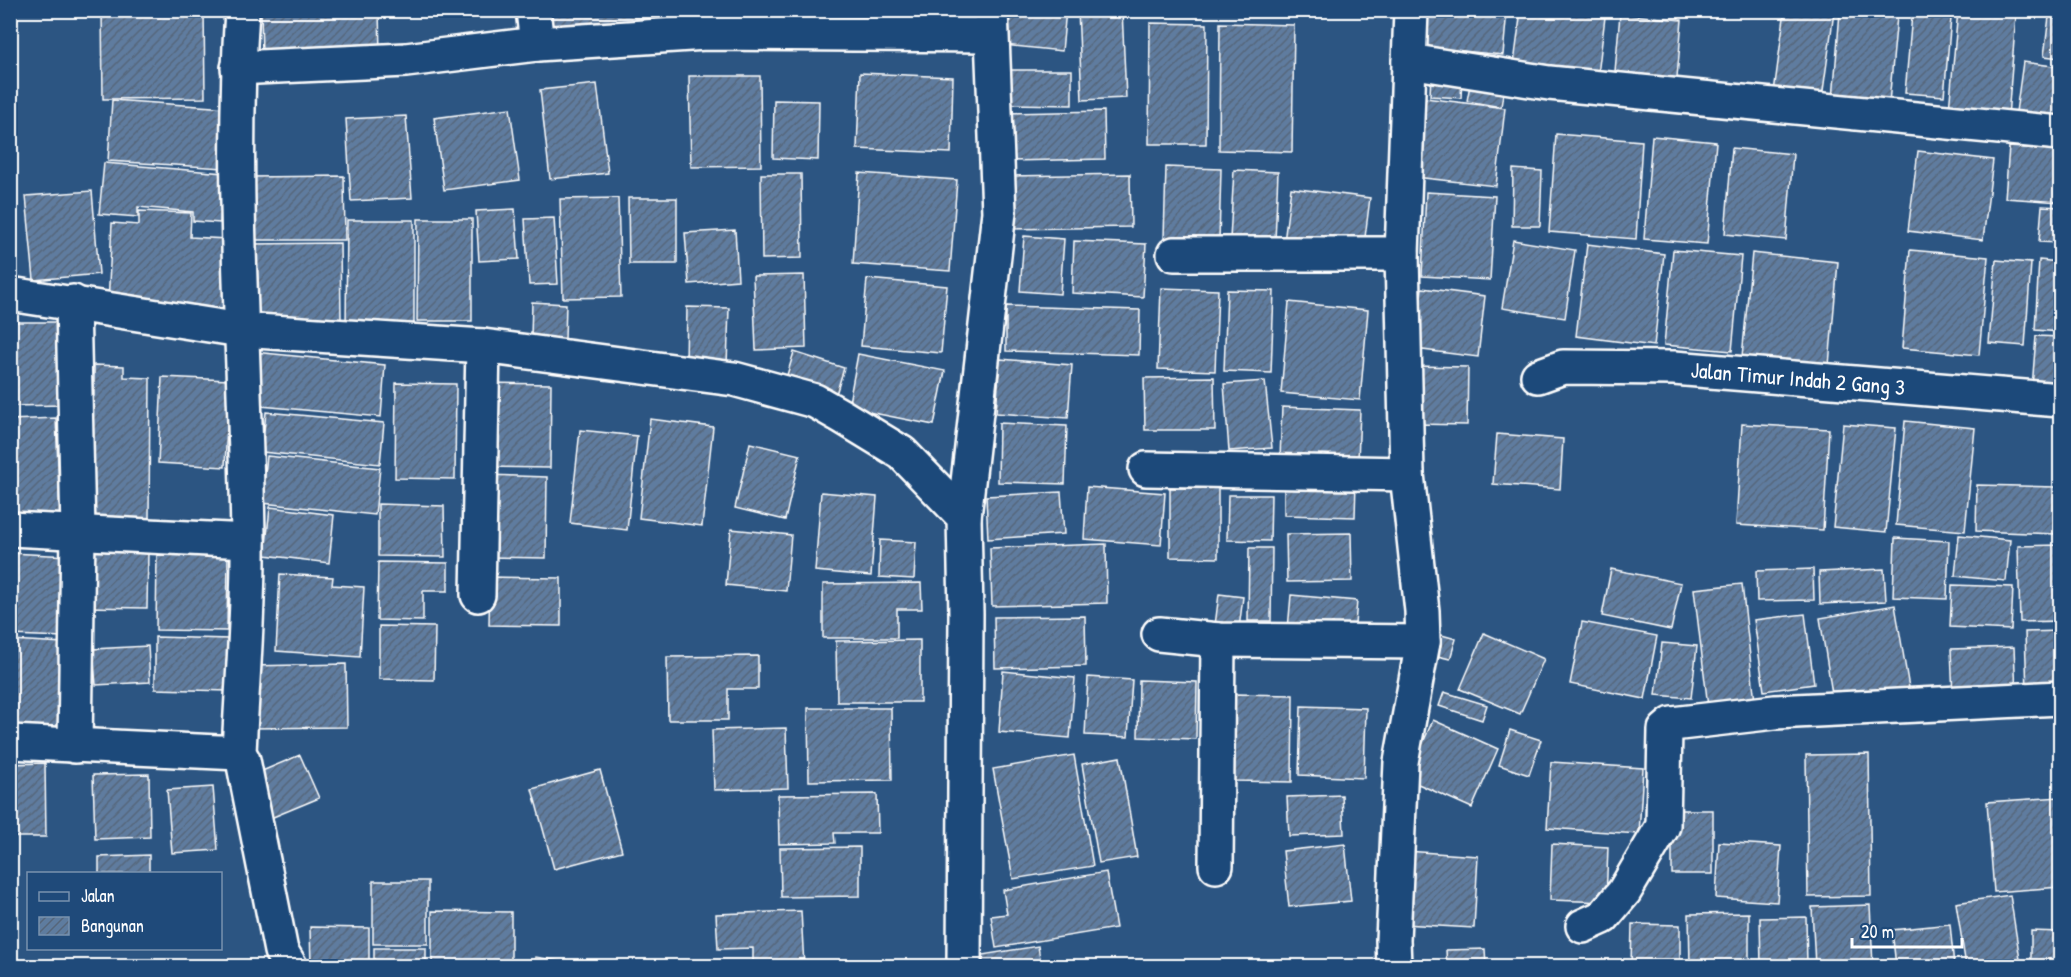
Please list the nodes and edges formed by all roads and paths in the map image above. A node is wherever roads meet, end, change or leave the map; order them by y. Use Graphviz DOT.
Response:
graph roads {
  1 [pos="242,10"];
  2 [pos="533,10"];
  3 [pos="1411,10"];
  4 [pos="991,23"];
  5 [pos="537,44"];
  6 [pos="1409,61"];
  7 [pos="238,68"];
  8 [pos="2061,133"];
  9 [pos="1174,254"];
  10 [pos="1402,254"];
  11 [pos="10,294"];
  12 [pos="73,302"];
  13 [pos="241,330"];
  14 [pos="483,346"];
  15 [pos="1538,376"];
  16 [pos="2061,400"];
  17 [pos="1146,469"];
  18 [pos="1407,474"];
  19 [pos="964,517"];
  20 [pos="10,528"];
  21 [pos="78,532"];
  22 [pos="248,541"];
  23 [pos="478,595"];
  24 [pos="1159,634"];
  25 [pos="1218,640"];
  26 [pos="1423,642"];
  27 [pos="2061,698"];
  28 [pos="10,742"];
  29 [pos="75,746"];
  30 [pos="239,753"];
  31 [pos="1216,866"];
  32 [pos="1582,926"];
  33 [pos="290,966"];
  34 [pos="964,966"];
  35 [pos="1394,966"];
  1 -- 7 [label="street"];
  2 -- 5 [label="street"];
  3 -- 6 [label="street"];
  4 -- 5 [label="street"];
  4 -- 19 [label="street"];
  5 -- 7 [label="street"];
  6 -- 8 [label="street"];
  6 -- 10 [label="street"];
  7 -- 13 [label="street"];
  9 -- 10 [label="street"];
  10 -- 18 [label="street"];
  11 -- 12 [label="street"];
  12 -- 13 [label="street"];
  12 -- 21 [label="street"];
  13 -- 14 [label="street"];
  13 -- 22 [label="street"];
  14 -- 19 [label="street"];
  14 -- 23 [label="street"];
  15 -- 16 [label="street, Jalan Timur Indah 2 Gang 3"];
  17 -- 18 [label="street"];
  18 -- 26 [label="street"];
  19 -- 34 [label="street"];
  20 -- 21 [label="street"];
  21 -- 22 [label="street"];
  21 -- 29 [label="street"];
  22 -- 30 [label="street"];
  24 -- 25 [label="street"];
  25 -- 26 [label="street"];
  25 -- 31 [label="street"];
  26 -- 35 [label="street"];
  27 -- 32 [label="street"];
  28 -- 29 [label="street"];
  29 -- 30 [label="street"];
  30 -- 33 [label="street"];
}
